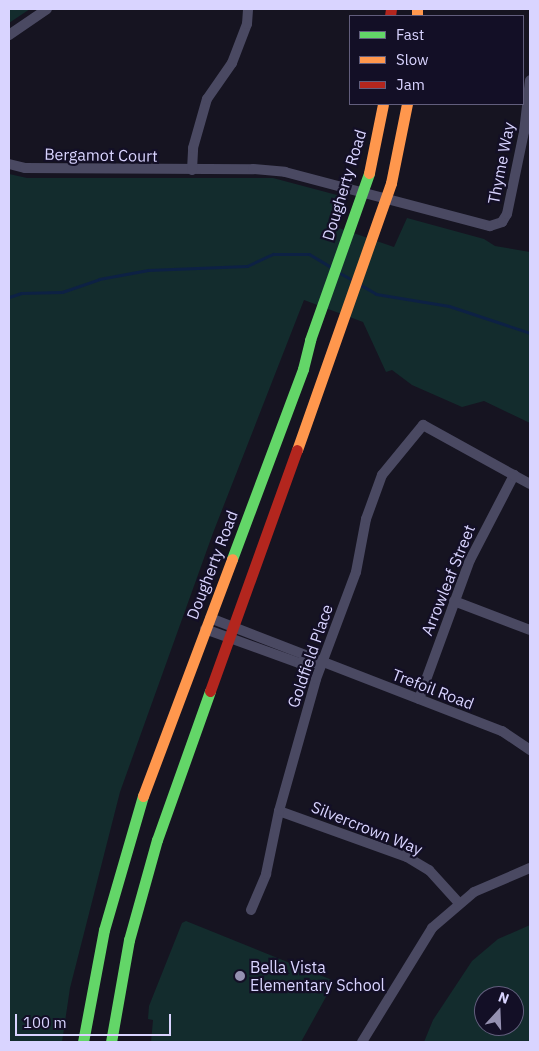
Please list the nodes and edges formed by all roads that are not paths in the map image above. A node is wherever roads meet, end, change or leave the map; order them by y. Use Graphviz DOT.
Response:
graph roads {
  1 [pos="47,9"];
  2 [pos="248,9"];
  3 [pos="9,35"];
  4 [pos="530,80"];
  5 [pos="383,105"];
  6 [pos="407,105"];
  7 [pos="526,146"];
  8 [pos="9,164"];
  9 [pos="192,170"];
  10 [pos="361,192"];
  11 [pos="385,198"];
  12 [pos="502,222"];
  13 [pos="514,475"];
  14 [pos="530,484"];
  15 [pos="454,601"];
  16 [pos="207,623"];
  17 [pos="530,630"];
  18 [pos="232,632"];
  19 [pos="321,663"];
  20 [pos="419,699"];
  21 [pos="530,750"];
  22 [pos="279,811"];
  23 [pos="530,868"];
  24 [pos="459,903"];
  25 [pos="251,910"];
  26 [pos="83,1042"];
  27 [pos="111,1042"];
  28 [pos="362,1042"];
  1 -- 3 [label="street"];
  2 -- 9 [label="street"];
  4 -- 7 [label="street, Thyme Way"];
  5 -- 10 [label="main road, Dougherty Road"];
  6 -- 11 [label="main road"];
  7 -- 12 [label="street, Thyme Way"];
  8 -- 9 [label="street, Bergamot Court"];
  9 -- 10 [label="street, Bergamot Court"];
  10 -- 11 [label="street, Bergamot Court"];
  10 -- 16 [label="main road, Dougherty Road"];
  11 -- 12 [label="street, Bergamot Court"];
  11 -- 18 [label="main road"];
  13 -- 14 [label="street"];
  13 -- 15 [label="street, Arrowleaf Street"];
  13 -- 19 [label="street, Goldfield Place"];
  15 -- 17 [label="street"];
  15 -- 20 [label="street, Arrowleaf Street"];
  16 -- 18 [label="street, Trefoil Road"];
  16 -- 26 [label="main road, Dougherty Road"];
  18 -- 19 [label="street, Trefoil Road"];
  18 -- 27 [label="main road"];
  19 -- 20 [label="street, Trefoil Road"];
  19 -- 22 [label="street, Goldfield Place"];
  20 -- 21 [label="street, Trefoil Road"];
  22 -- 24 [label="street, Silvercrown Way"];
  22 -- 25 [label="street, Goldfield Place"];
  23 -- 24 [label="street"];
  24 -- 28 [label="street"];
}
